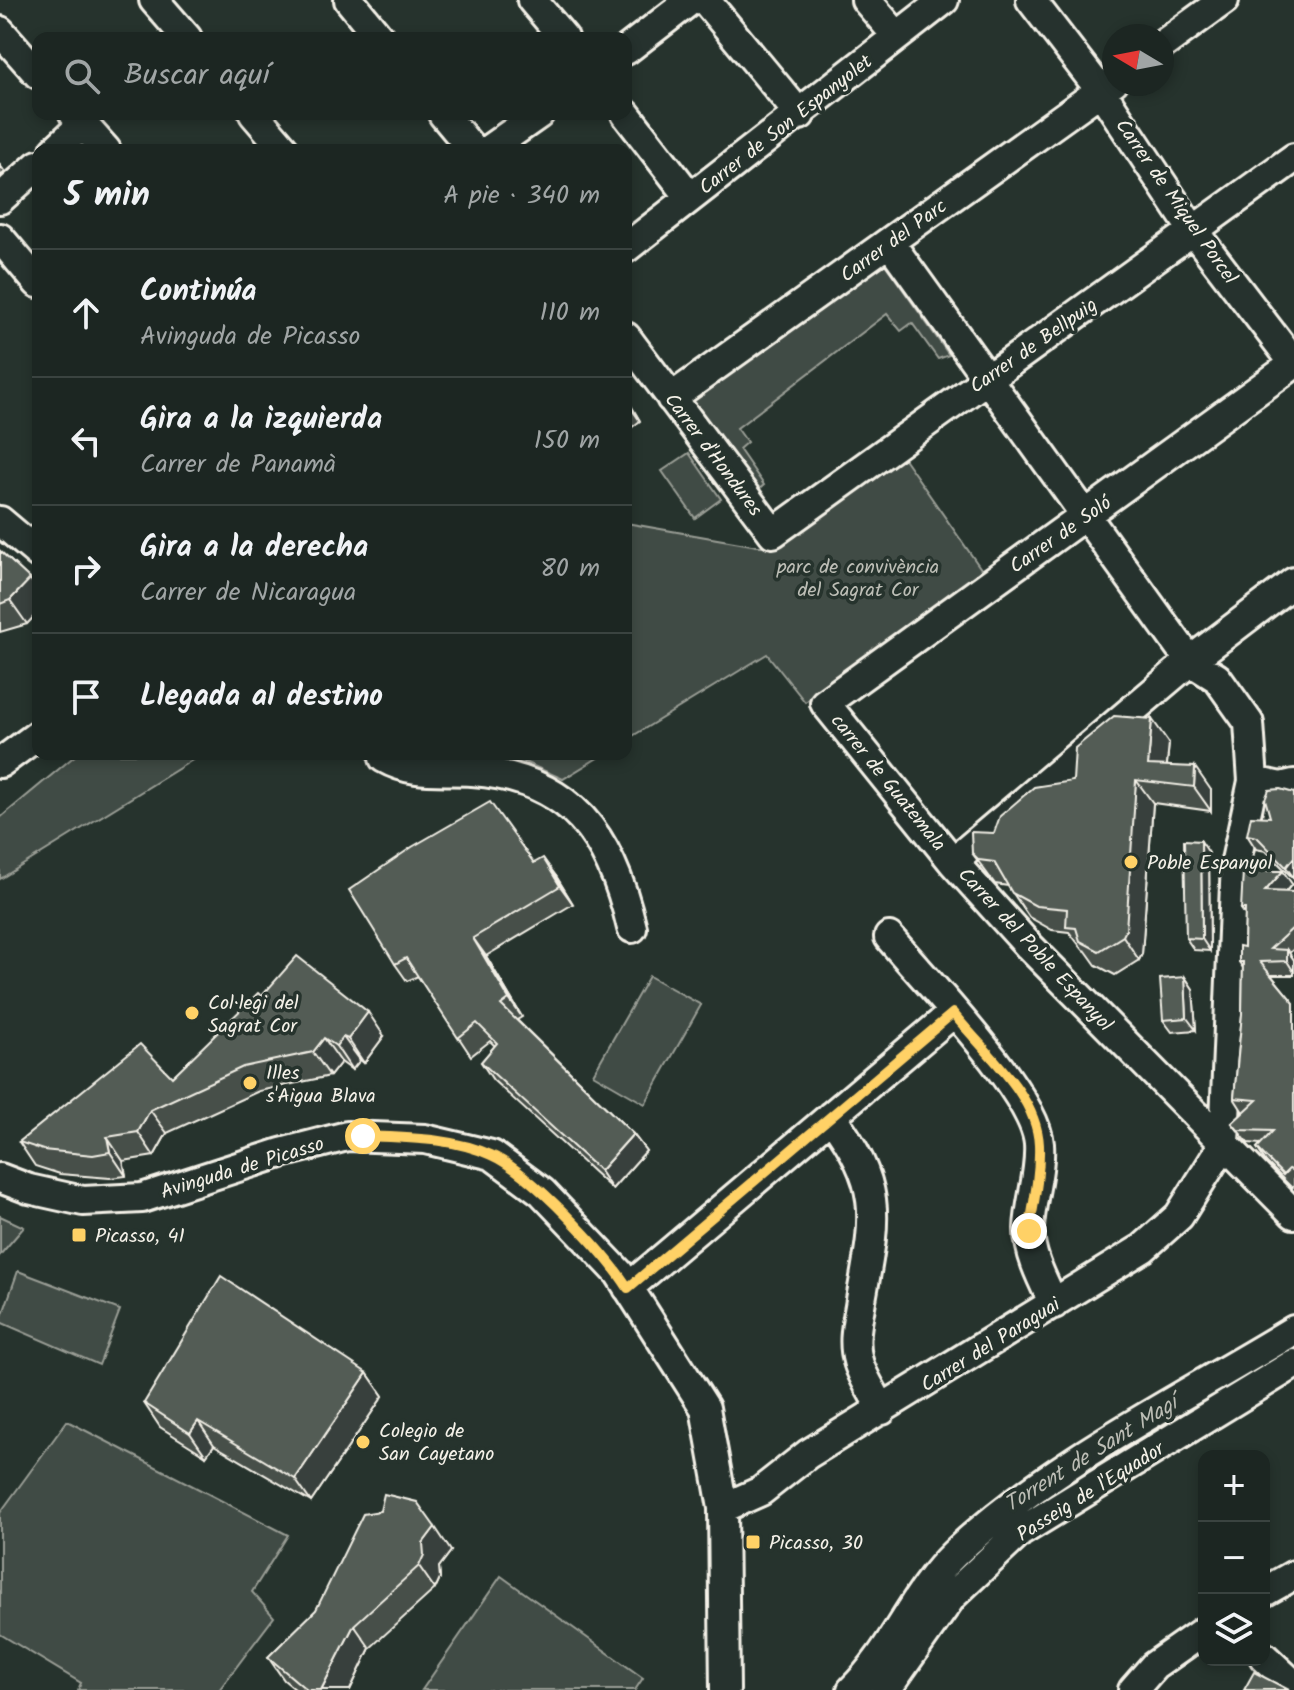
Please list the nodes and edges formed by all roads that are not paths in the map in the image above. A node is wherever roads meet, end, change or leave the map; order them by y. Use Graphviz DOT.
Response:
graph roads {
  1 [pos="154,0"];
  2 [pos="349,0"];
  3 [pos="532,0"];
  4 [pos="691,0"];
  5 [pos="705,0"];
  6 [pos="866,0"];
  7 [pos="944,0"];
  8 [pos="1031,0"];
  9 [pos="1224,0"];
  10 [pos="0,31"];
  11 [pos="182,32"];
  12 [pos="375,32"];
  13 [pos="559,32"];
  14 [pos="897,36"];
  15 [pos="1174,36"];
  16 [pos="632,45"];
  17 [pos="32,67"];
  18 [pos="1102,80"];
  19 [pos="1102,90"];
  20 [pos="1113,96"];
  21 [pos="800,115"];
  22 [pos="78,120"];
  23 [pos="80,120"];
  24 [pos="259,120"];
  25 [pos="448,120"];
  26 [pos="530,120"];
  27 [pos="631,120"];
  28 [pos="60,144"];
  29 [pos="101,144"];
  30 [pos="280,144"];
  31 [pos="468,144"];
  32 [pos="496,144"];
  33 [pos="1294,158"];
  34 [pos="32,170"];
  35 [pos="690,197"];
  36 [pos="0,199"];
  37 [pos="1194,232"];
  38 [pos="0,238"];
  39 [pos="632,243"];
  40 [pos="890,243"];
  41 [pos="32,276"];
  42 [pos="632,345"];
  43 [pos="1294,364"];
  44 [pos="986,377"];
  45 [pos="671,398"];
  46 [pos="1086,517"];
  47 [pos="0,521"];
  48 [pos="773,533"];
  49 [pos="32,548"];
  50 [pos="1294,582"];
  51 [pos="1190,661"];
  52 [pos="825,703"];
  53 [pos="32,739"];
  54 [pos="398,760"];
  55 [pos="0,763"];
  56 [pos="420,763"];
  57 [pos="1253,781"];
  58 [pos="1294,784"];
  59 [pos="953,862"];
  60 [pos="632,928"];
  61 [pos="889,937"];
  62 [pos="953,1013"];
  63 [pos="831,1116"];
  64 [pos="1224,1144"];
  65 [pos="0,1178"];
  66 [pos="1294,1214"];
  67 [pos="628,1288"];
  68 [pos="1054,1304"];
  69 [pos="1294,1330"];
  70 [pos="1294,1364"];
  71 [pos="882,1410"];
  72 [pos="1138,1442"];
  73 [pos="723,1508"];
  74 [pos="1294,1575"];
  75 [pos="1270,1589"];
  76 [pos="1198,1635"];
  77 [pos="1270,1663"];
  78 [pos="1294,1685"];
  79 [pos="725,1690"];
  80 [pos="852,1690"];
  81 [pos="886,1690"];
  82 [pos="1133,1690"];
  1 -- 11 [label="street"];
  2 -- 12 [label="street"];
  3 -- 13 [label="street"];
  4 -- 16 [label="street"];
  5 -- 21 [label="street"];
  6 -- 14 [label="street"];
  7 -- 14 [label="street, Carrer de Son Espanyolet"];
  8 -- 18 [label="street, Carrer de Miquel Porcel"];
  9 -- 15 [label="street"];
  10 -- 17 [label="street"];
  14 -- 21 [label="street, Carrer de Son Espanyolet"];
  19 -- 40 [label="street, Carrer del Parc"];
  20 -- 37 [label="street, Carrer de Miquel Porcel"];
  21 -- 35 [label="street, Carrer de Son Espanyolet"];
  22 -- 28 [label="street"];
  23 -- 29 [label="street"];
  24 -- 30 [label="street"];
  25 -- 31 [label="street"];
  26 -- 32 [label="street"];
  27 -- 35 [label="street"];
  33 -- 37 [label="street, Carrer de Bellpuig"];
  34 -- 36 [label="street"];
  35 -- 39 [label="street, Carrer de Son Espanyolet"];
  37 -- 43 [label="street, Carrer de Miquel Porcel"];
  37 -- 44 [label="street, Carrer de Bellpuig"];
  38 -- 41 [label="street"];
  40 -- 44 [label="street"];
  40 -- 45 [label="street, Carrer del Parc"];
  42 -- 45 [label="street, Carrer d'Hondures"];
  43 -- 46 [label="street, Carrer de Soló"];
  44 -- 46 [label="street"];
  44 -- 48 [label="street, Carrer de Bellpuig"];
  45 -- 48 [label="street, Carrer d'Hondures"];
  46 -- 51 [label="street"];
  46 -- 52 [label="street, Carrer de Soló"];
  47 -- 49 [label="street"];
  50 -- 51 [label="street, Carrer del Poble Espanyol"];
  51 -- 57 [label="street"];
  51 -- 59 [label="street, Carrer del Poble Espanyol"];
  52 -- 59 [label="street, carrer de Guatemala"];
  53 -- 55 [label="street"];
  54 -- 56 [label="street"];
  56 -- 60 [label="street"];
  57 -- 58 [label="street"];
  57 -- 64 [label="street"];
  59 -- 64 [label="street, Carrer del Poble Espanyol"];
  61 -- 62 [label="street"];
  62 -- 63 [label="street"];
  62 -- 68 [label="street"];
  63 -- 67 [label="street"];
  63 -- 71 [label="street"];
  64 -- 66 [label="street, Carrer del Poble Espanyol"];
  64 -- 68 [label="street, Carrer del Paraguai"];
  65 -- 67 [label="street, Avinguda de Picasso"];
  67 -- 73 [label="street, Avinguda de Picasso"];
  68 -- 71 [label="street, Carrer del Paraguai"];
  69 -- 72 [label="street, Passeig de l'Equador"];
  70 -- 72 [label="street, Passeig de l'Equador"];
  71 -- 73 [label="street, Carrer del Paraguai"];
  72 -- 80 [label="street, Passeig de l'Equador"];
  72 -- 81 [label="street, Passeig de l'Equador"];
  73 -- 79 [label="street, Avinguda de Picasso"];
  74 -- 75 [label="street"];
  76 -- 82 [label="street"];
  77 -- 78 [label="street"];
}
